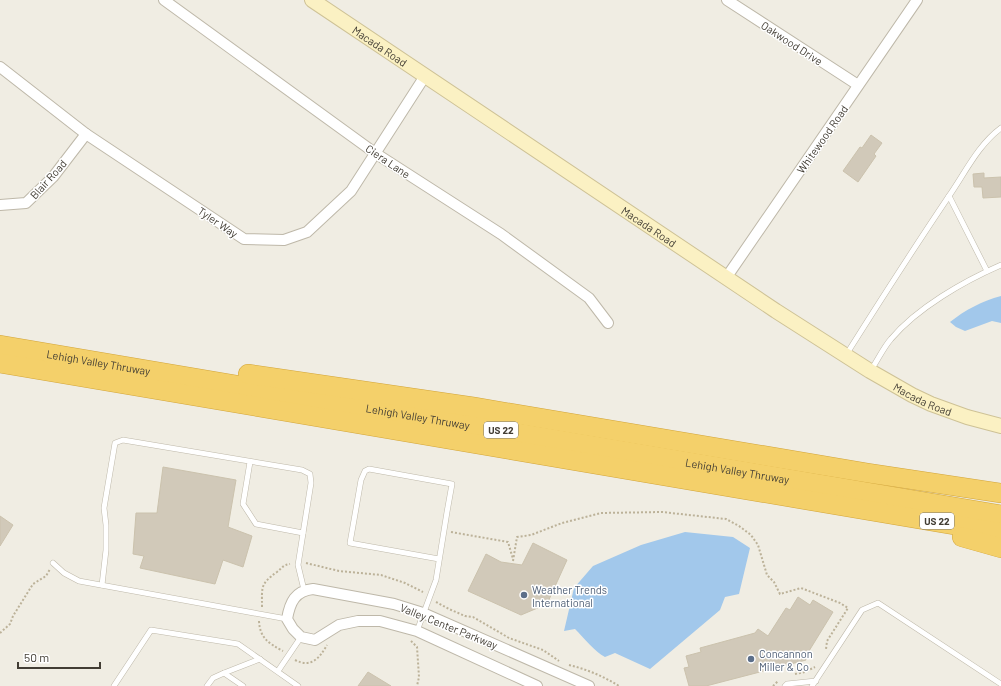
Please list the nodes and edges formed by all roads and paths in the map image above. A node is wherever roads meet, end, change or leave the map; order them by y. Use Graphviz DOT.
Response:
graph roads {
  1 [pos="164,0"];
  2 [pos="312,0"];
  3 [pos="726,0"];
  4 [pos="917,0"];
  5 [pos="0,67"];
  6 [pos="425,76"];
  7 [pos="858,85"];
  8 [pos="1001,128"];
  9 [pos="86,134"];
  10 [pos="375,153"];
  11 [pos="949,196"];
  12 [pos="0,205"];
  13 [pos="1001,266"];
  14 [pos="987,272"];
  15 [pos="726,278"];
  16 [pos="608,323"];
  17 [pos="0,345"];
  18 [pos="846,355"];
  19 [pos="0,363"];
  20 [pos="871,371"];
  21 [pos="1001,426"];
  22 [pos="769,457"];
  23 [pos="250,462"];
  24 [pos="1001,480"];
  25 [pos="1001,492"];
  26 [pos="872,510"];
  27 [pos="1001,515"];
  28 [pos="444,531"];
  29 [pos="303,533"];
  30 [pos="1001,533"];
  31 [pos="1001,548"];
  32 [pos="439,559"];
  33 [pos="53,563"];
  34 [pos="102,585"];
  35 [pos="304,590"];
  36 [pos="423,613"];
  37 [pos="287,619"];
  38 [pos="417,631"];
  39 [pos="0,633"];
  40 [pos="301,637"];
  41 [pos="825,652"];
  42 [pos="260,658"];
  43 [pos="819,662"];
  44 [pos="278,671"];
  45 [pos="224,673"];
  46 [pos="794,675"];
  47 [pos="779,680"];
  48 [pos="816,681"];
  49 [pos="1001,684"];
  50 [pos="114,686"];
  51 [pos="207,686"];
  52 [pos="243,686"];
  53 [pos="298,686"];
  54 [pos="537,686"];
  55 [pos="589,686"];
  56 [pos="773,686"];
  57 [pos="785,686"];
  58 [pos="812,686"];
  1 -- 10 [label="street, Ciera Lane"];
  2 -- 6 [label="street, Macada Road"];
  3 -- 7 [label="street, Oakwood Drive"];
  4 -- 7 [label="street, Whitewood Road"];
  5 -- 9 [label="street, Tyler Way"];
  6 -- 10 [label="street, Tyler Way"];
  6 -- 15 [label="street, Macada Road"];
  7 -- 15 [label="street, Whitewood Road"];
  8 -- 11 [label="lane"];
  9 -- 10 [label="street, Tyler Way"];
  9 -- 12 [label="street, Blair Road"];
  10 -- 16 [label="street, Ciera Lane"];
  11 -- 14 [label="lane"];
  11 -- 18 [label="lane"];
  13 -- 14 [label="lane"];
  14 -- 20 [label="lane"];
  15 -- 18 [label="street, Macada Road"];
  17 -- 22 [label="highway"];
  17 -- 27 [label="highway, Lehigh Valley Thruway / US 22"];
  18 -- 20 [label="street, Macada Road"];
  19 -- 26 [label="highway, Lehigh Valley Thruway / US 22"];
  20 -- 21 [label="street, Macada Road"];
  22 -- 24 [label="highway"];
  22 -- 25 [label="highway"];
  23 -- 29 [label="lane"];
  23 -- 29 [label="lane"];
  23 -- 34 [label="lane"];
  26 -- 30 [label="highway, Lehigh Valley Thruway / US 22"];
  26 -- 31 [label="highway"];
  28 -- 32 [label="lane"];
  28 -- 32 [label="lane"];
  28 -- 41 [label="path"];
  29 -- 35 [label="lane"];
  32 -- 36 [label="lane"];
  33 -- 34 [label="lane"];
  33 -- 39 [label="path"];
  34 -- 37 [label="lane"];
  35 -- 36 [label="street, Valley Center Parkway"];
  35 -- 37 [label="street"];
  36 -- 38 [label="lane"];
  36 -- 55 [label="street, Valley Center Parkway"];
  37 -- 40 [label="street"];
  38 -- 40 [label="street, Valley Center Parkway"];
  38 -- 54 [label="street, Valley Center Parkway"];
  40 -- 44 [label="lane"];
  42 -- 44 [label="lane"];
  42 -- 45 [label="lane"];
  42 -- 50 [label="lane"];
  43 -- 46 [label="path"];
  44 -- 53 [label="lane"];
  45 -- 51 [label="lane"];
  45 -- 52 [label="lane"];
  47 -- 56 [label="path"];
  48 -- 49 [label="lane"];
  48 -- 57 [label="lane"];
  48 -- 58 [label="lane"];
}
